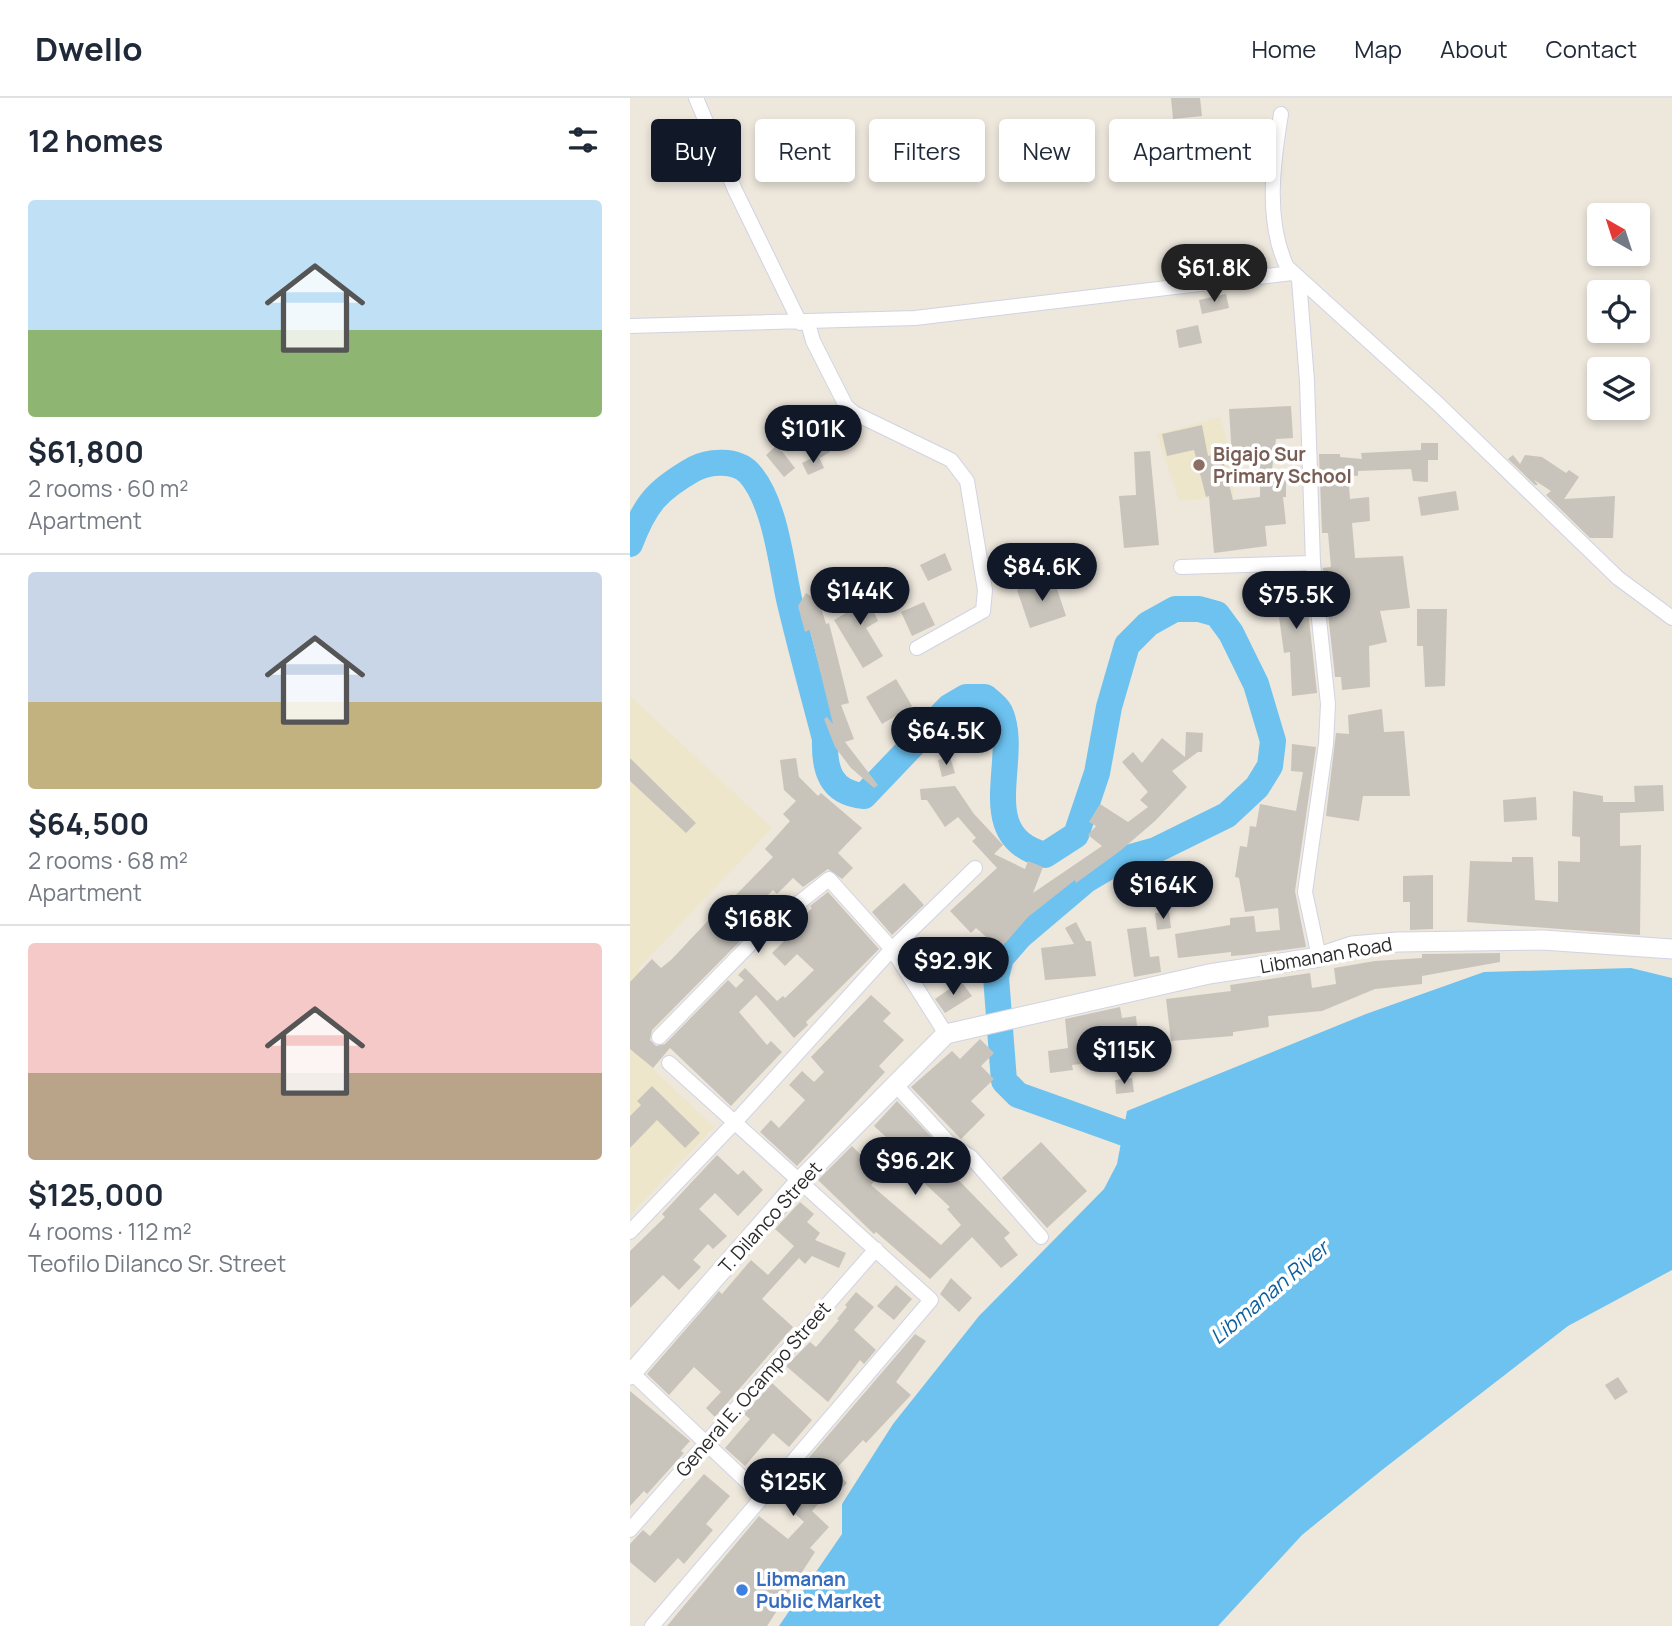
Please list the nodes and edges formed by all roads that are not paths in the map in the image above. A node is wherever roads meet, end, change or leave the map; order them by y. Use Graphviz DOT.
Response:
graph roads {
  1 [pos="696,98"];
  2 [pos="1282,114"];
  3 [pos="1295,276"];
  4 [pos="804,323"];
  5 [pos="630,326"];
  6 [pos="1313,563"];
  7 [pos="1181,567"];
  8 [pos="1672,618"];
  9 [pos="917,648"];
  10 [pos="975,868"];
  11 [pos="892,949"];
  12 [pos="1672,949"];
  13 [pos="1319,957"];
  14 [pos="986,1024"];
  15 [pos="946,1034"];
  16 [pos="660,1037"];
  17 [pos="668,1063"];
  18 [pos="894,1083"];
  19 [pos="735,1122"];
  20 [pos="799,1182"];
  21 [pos="630,1232"];
  22 [pos="1041,1237"];
  23 [pos="876,1249"];
  24 [pos="631,1373"];
  25 [pos="706,1443"];
  26 [pos="763,1497"];
  27 [pos="630,1530"];
  28 [pos="652,1626"];
  1 -- 4 [label="street"];
  2 -- 3 [label="street"];
  3 -- 4 [label="street"];
  3 -- 6 [label="street"];
  3 -- 8 [label="street"];
  4 -- 5 [label="street"];
  4 -- 9 [label="street"];
  6 -- 7 [label="street"];
  6 -- 13 [label="street"];
  10 -- 11 [label="street"];
  11 -- 15 [label="street"];
  11 -- 16 [label="street"];
  11 -- 19 [label="street"];
  12 -- 13 [label="main road, Libmanan Road"];
  13 -- 14 [label="main road, Libmanan Road"];
  14 -- 15 [label="main road, T. Dilanco Street"];
  15 -- 18 [label="main road, T. Dilanco Street"];
  17 -- 19 [label="street"];
  18 -- 20 [label="main road, T. Dilanco Street"];
  18 -- 22 [label="street"];
  19 -- 20 [label="street"];
  19 -- 21 [label="street"];
  20 -- 23 [label="street"];
  20 -- 24 [label="main road, T. Dilanco Street"];
  23 -- 25 [label="street, General E. Ocampo Street"];
  23 -- 26 [label="street"];
  24 -- 25 [label="street"];
  25 -- 26 [label="street"];
  25 -- 27 [label="street, General E. Ocampo Street"];
  26 -- 28 [label="street"];
}
